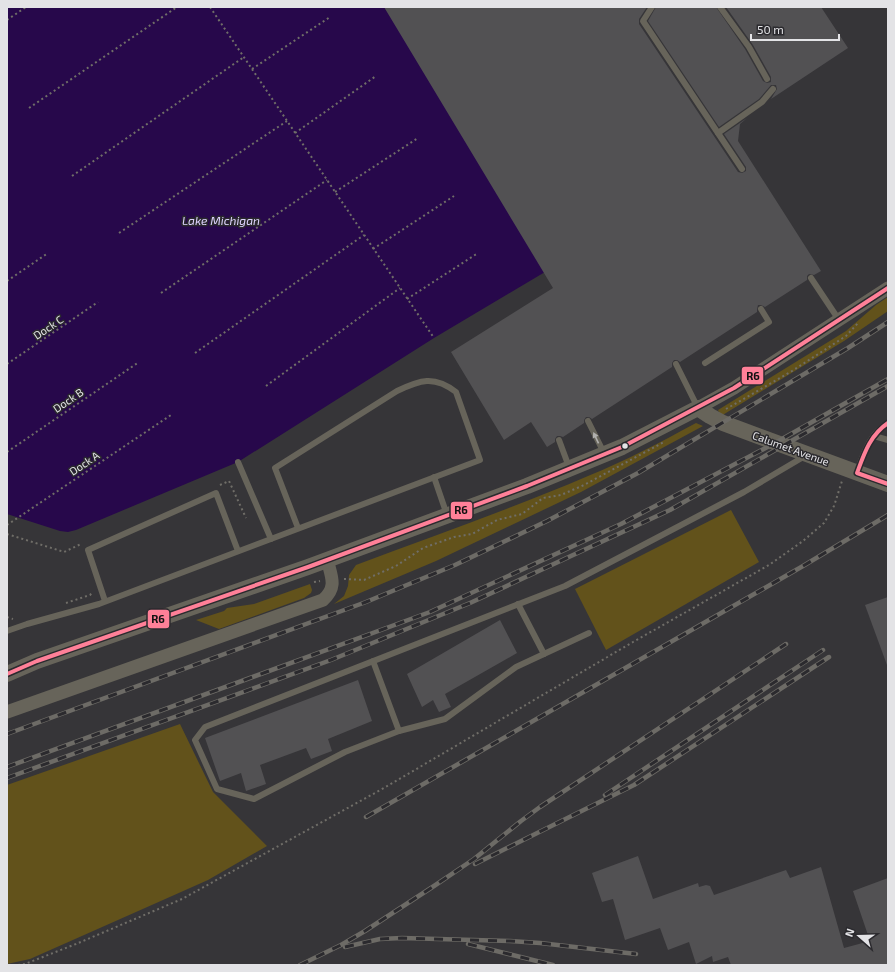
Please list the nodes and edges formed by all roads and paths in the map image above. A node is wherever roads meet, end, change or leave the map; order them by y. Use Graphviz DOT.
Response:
graph roads {
  1 [pos="26,7"];
  2 [pos="177,7"];
  3 [pos="210,7"];
  4 [pos="652,7"];
  5 [pos="720,7"];
  6 [pos="330,17"];
  7 [pos="7,20"];
  8 [pos="244,57"];
  9 [pos="252,69"];
  10 [pos="376,76"];
  11 [pos="767,79"];
  12 [pos="773,89"];
  13 [pos="29,108"];
  14 [pos="287,121"];
  15 [pos="718,132"];
  16 [pos="295,133"];
  17 [pos="418,138"];
  18 [pos="742,169"];
  19 [pos="72,176"];
  20 [pos="326,180"];
  21 [pos="335,192"];
  22 [pos="454,196"];
  23 [pos="119,233"];
  24 [pos="364,236"];
  25 [pos="373,249"];
  26 [pos="48,253"];
  27 [pos="478,253"];
  28 [pos="811,278"];
  29 [pos="7,281"];
  30 [pos="400,288"];
  31 [pos="888,288"];
  32 [pos="160,292"];
  33 [pos="407,299"];
  34 [pos="98,302"];
  35 [pos="762,309"];
  36 [pos="839,320"];
  37 [pos="861,321"];
  38 [pos="434,338"];
  39 [pos="195,353"];
  40 [pos="139,362"];
  41 [pos="705,363"];
  42 [pos="7,364"];
  43 [pos="676,364"];
  44 [pos="266,386"];
  45 [pos="698,408"];
  46 [pos="721,411"];
  47 [pos="171,415"];
  48 [pos="588,421"];
  49 [pos="888,423"];
  50 [pos="874,436"];
  51 [pos="559,440"];
  52 [pos="888,440"];
  53 [pos="664,442"];
  54 [pos="7,452"];
  55 [pos="808,454"];
  56 [pos="604,455"];
  57 [pos="238,462"];
  58 [pos="569,469"];
  59 [pos="852,471"];
  60 [pos="434,477"];
  61 [pos="888,484"];
  62 [pos="447,516"];
  63 [pos="7,526"];
  64 [pos="298,528"];
  65 [pos="270,539"];
  66 [pos="238,551"];
  67 [pos="327,559"];
  68 [pos="348,578"];
  69 [pos="93,589"];
  70 [pos="105,601"];
  71 [pos="518,604"];
  72 [pos="59,605"];
  73 [pos="7,617"];
  74 [pos="14,620"];
  75 [pos="7,631"];
  76 [pos="589,633"];
  77 [pos="544,654"];
  78 [pos="373,661"];
  79 [pos="7,674"];
  80 [pos="7,712"];
  81 [pos="399,731"];
  82 [pos="18,965"];
  1 -- 7 [label="path"];
  2 -- 13 [label="path"];
  3 -- 8 [label="path"];
  4 -- 15 [label="lane"];
  5 -- 11 [label="lane"];
  6 -- 9 [label="path"];
  8 -- 9 [label="path"];
  8 -- 19 [label="path"];
  9 -- 14 [label="path"];
  10 -- 16 [label="path"];
  12 -- 15 [label="lane"];
  14 -- 16 [label="path"];
  14 -- 23 [label="path"];
  15 -- 18 [label="lane"];
  16 -- 20 [label="path"];
  17 -- 21 [label="path"];
  20 -- 21 [label="path"];
  20 -- 32 [label="path"];
  21 -- 24 [label="path"];
  22 -- 25 [label="path"];
  24 -- 25 [label="path"];
  24 -- 39 [label="path"];
  25 -- 30 [label="path"];
  26 -- 29 [label="path"];
  27 -- 33 [label="path"];
  28 -- 36 [label="lane"];
  30 -- 33 [label="path"];
  30 -- 44 [label="path"];
  31 -- 36 [label="street"];
  33 -- 38 [label="path"];
  34 -- 42 [label="path, Dock C"];
  35 -- 41 [label="lane"];
  36 -- 45 [label="street"];
  37 -- 46 [label="path"];
  40 -- 54 [label="path, Dock B"];
  43 -- 45 [label="lane"];
  45 -- 55 [label="street, Calumet Avenue"];
  45 -- 56 [label="street"];
  47 -- 63 [label="path, Dock A"];
  56 -- 48 [label="lane, one-way"];
  49 -- 50 [label="lane"];
  50 -- 52 [label="lane"];
  50 -- 59 [label="lane"];
  51 -- 58 [label="lane"];
  53 -- 68 [label="path"];
  55 -- 59 [label="street, Calumet Avenue"];
  55 -- 71 [label="lane"];
  56 -- 58 [label="street"];
  57 -- 65 [label="lane"];
  58 -- 62 [label="street"];
  59 -- 61 [label="street, Calumet Avenue"];
  59 -- 82 [label="path"];
  60 -- 62 [label="lane"];
  60 -- 64 [label="lane"];
  60 -- 64 [label="lane"];
  62 -- 67 [label="street"];
  64 -- 65 [label="lane"];
  65 -- 66 [label="lane"];
  66 -- 70 [label="lane"];
  66 -- 70 [label="lane"];
  67 -- 79 [label="street"];
  67 -- 80 [label="street"];
  69 -- 72 [label="path"];
  70 -- 75 [label="lane"];
  71 -- 77 [label="lane"];
  71 -- 78 [label="lane"];
  73 -- 74 [label="path"];
  76 -- 77 [label="lane"];
  77 -- 81 [label="lane"];
  78 -- 81 [label="lane"];
  78 -- 81 [label="lane"];
}
